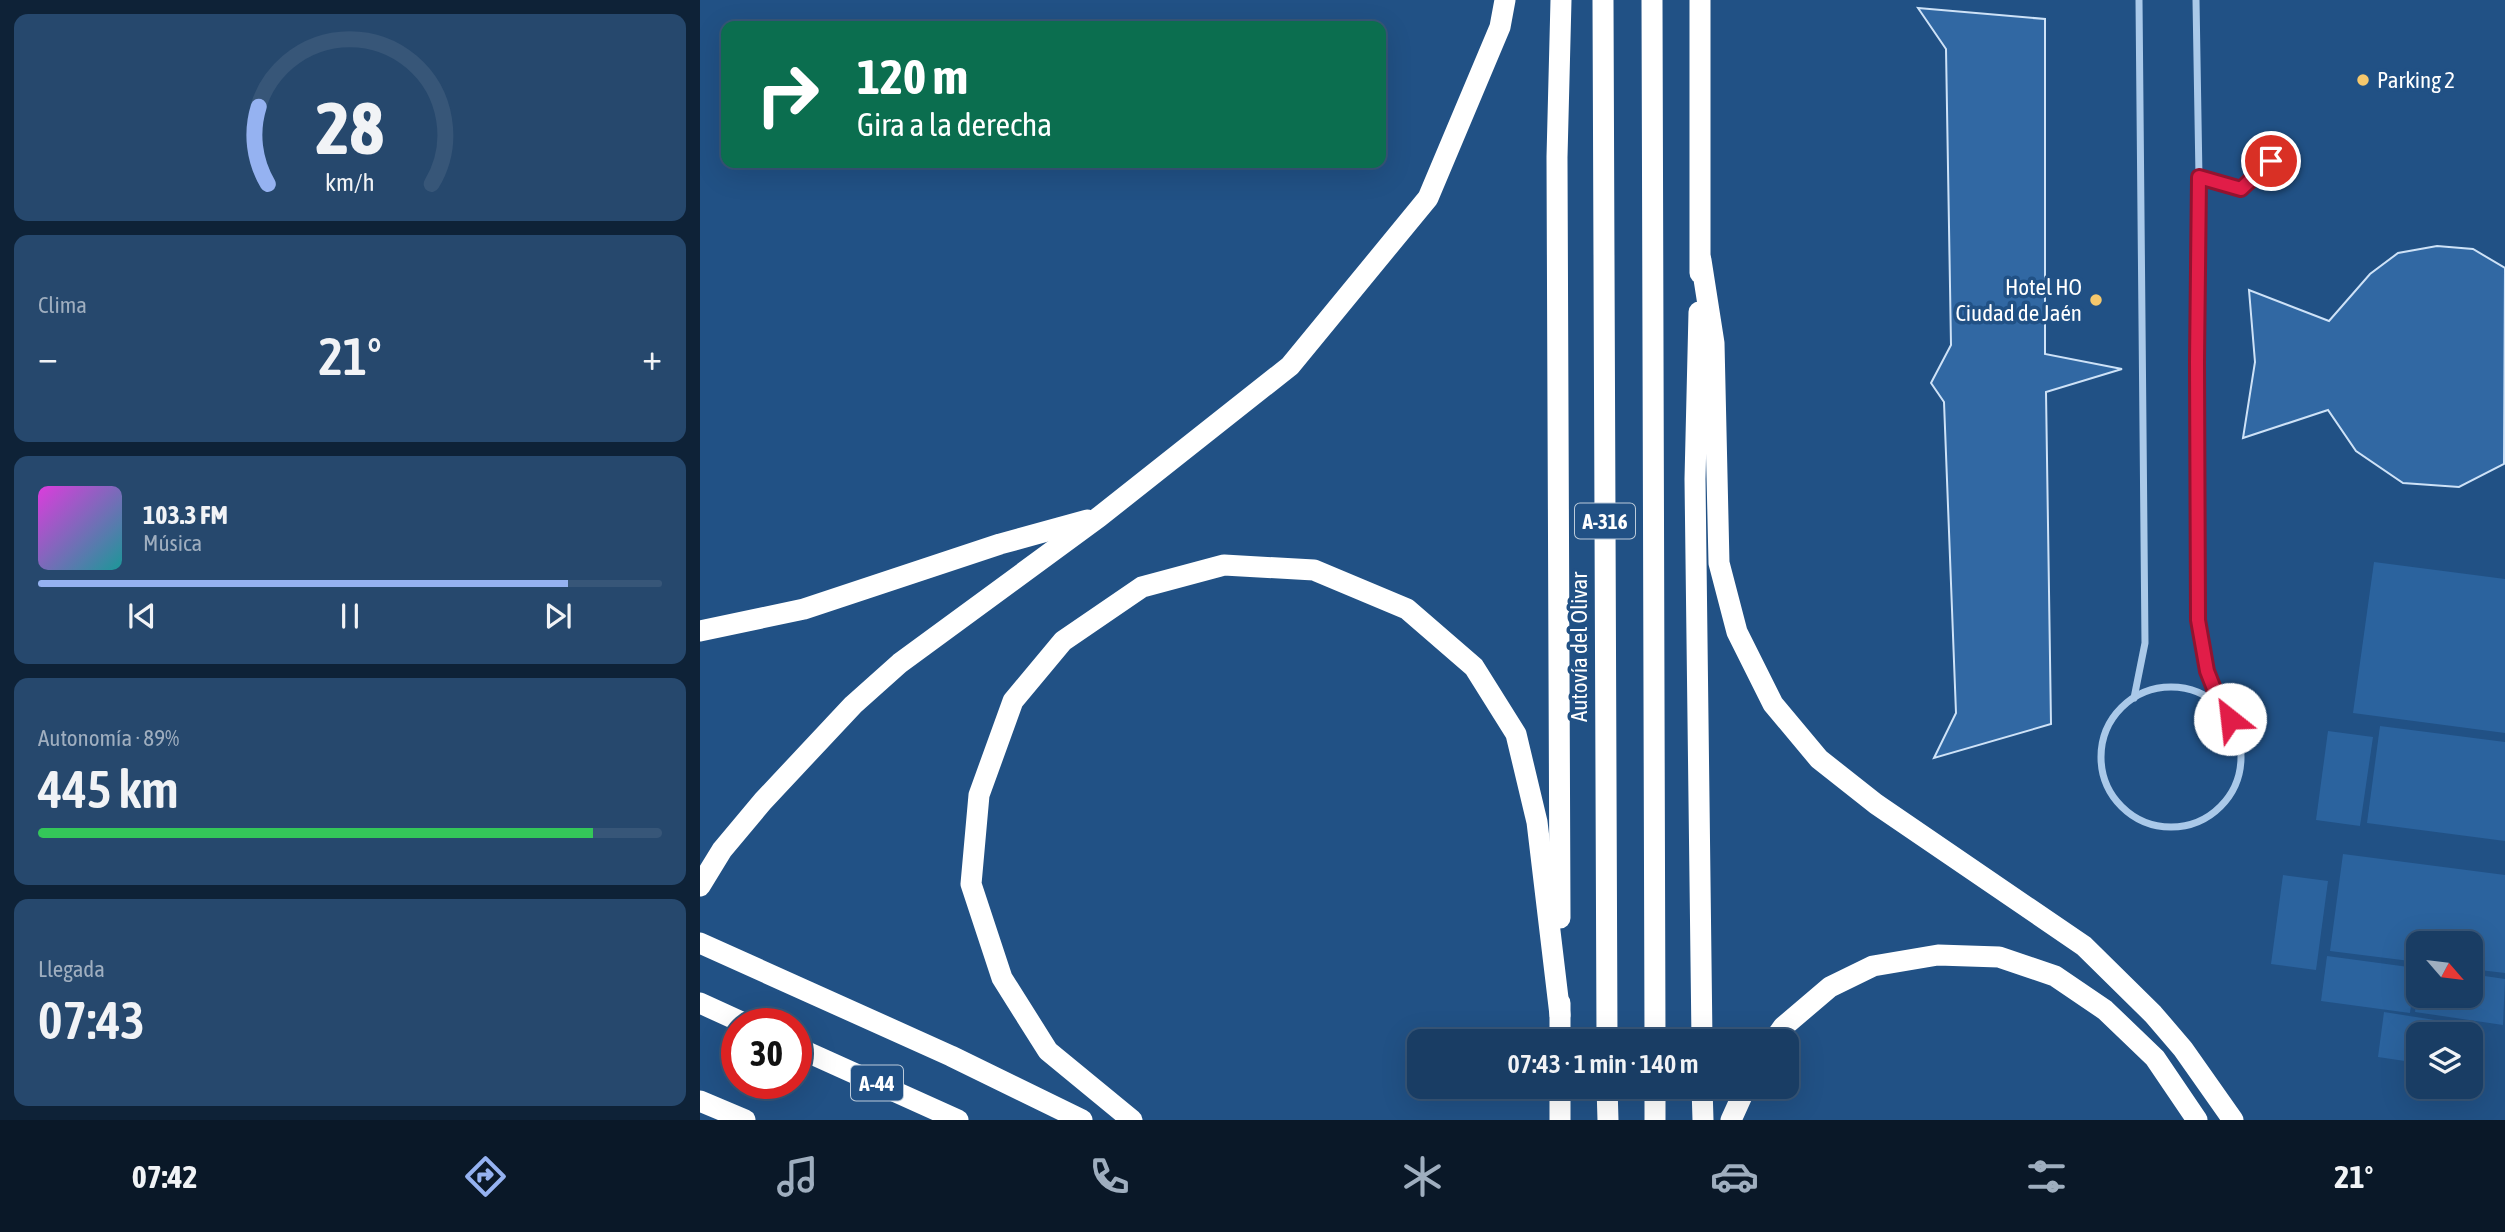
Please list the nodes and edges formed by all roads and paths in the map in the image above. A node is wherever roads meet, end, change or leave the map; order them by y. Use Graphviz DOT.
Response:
graph roads {
  1 [pos="1505,0"];
  2 [pos="1561,0"];
  3 [pos="1603,0"];
  4 [pos="1652,0"];
  5 [pos="1700,0"];
  6 [pos="2139,0"];
  7 [pos="2196,0"];
  8 [pos="2271,161"];
  9 [pos="2199,177"];
  10 [pos="1701,260"];
  11 [pos="1099,517"];
  12 [pos="700,631"];
  13 [pos="2134,698"];
  14 [pos="2222,709"];
  15 [pos="700,886"];
  16 [pos="700,943"];
  17 [pos="700,1003"];
  18 [pos="721,1013"];
  19 [pos="1560,1015"];
  20 [pos="1560,1029"];
  21 [pos="1607,1029"];
  22 [pos="1655,1029"];
  23 [pos="1702,1029"];
  24 [pos="1782,1029"];
  25 [pos="812,1054"];
  26 [pos="1560,1099"];
  27 [pos="1607,1099"];
  28 [pos="1655,1099"];
  29 [pos="1702,1099"];
  30 [pos="1740,1099"];
  31 [pos="700,1101"];
  32 [pos="746,1120"];
  33 [pos="958,1120"];
  34 [pos="1082,1120"];
  35 [pos="1132,1120"];
  36 [pos="1560,1120"];
  37 [pos="1608,1120"];
  38 [pos="1655,1120"];
  39 [pos="1703,1120"];
  40 [pos="1731,1120"];
  41 [pos="2197,1120"];
  42 [pos="2233,1120"];
  1 -- 11 [label="highway"];
  2 -- 19 [label="highway"];
  3 -- 21 [label="highway, Autovía del Olivar / A-316"];
  4 -- 22 [label="highway, A-316"];
  5 -- 10 [label="highway"];
  6 -- 13 [label="street"];
  7 -- 9 [label="street"];
  8 -- 9 [label="lane"];
  9 -- 14 [label="street"];
  10 -- 23 [label="highway"];
  10 -- 42 [label="highway"];
  11 -- 12 [label="highway"];
  11 -- 15 [label="highway"];
  13 -- 14 [label="street"];
  13 -- 14 [label="street"];
  16 -- 34 [label="highway"];
  17 -- 18 [label="highway"];
  19 -- 20 [label="highway"];
  19 -- 35 [label="highway"];
  24 -- 41 [label="highway"];
  25 -- 33 [label="highway, A-44"];
  26 -- 36 [label="highway"];
  27 -- 37 [label="highway"];
  28 -- 38 [label="highway"];
  29 -- 39 [label="highway"];
  30 -- 40 [label="highway"];
  31 -- 32 [label="highway"];
}
